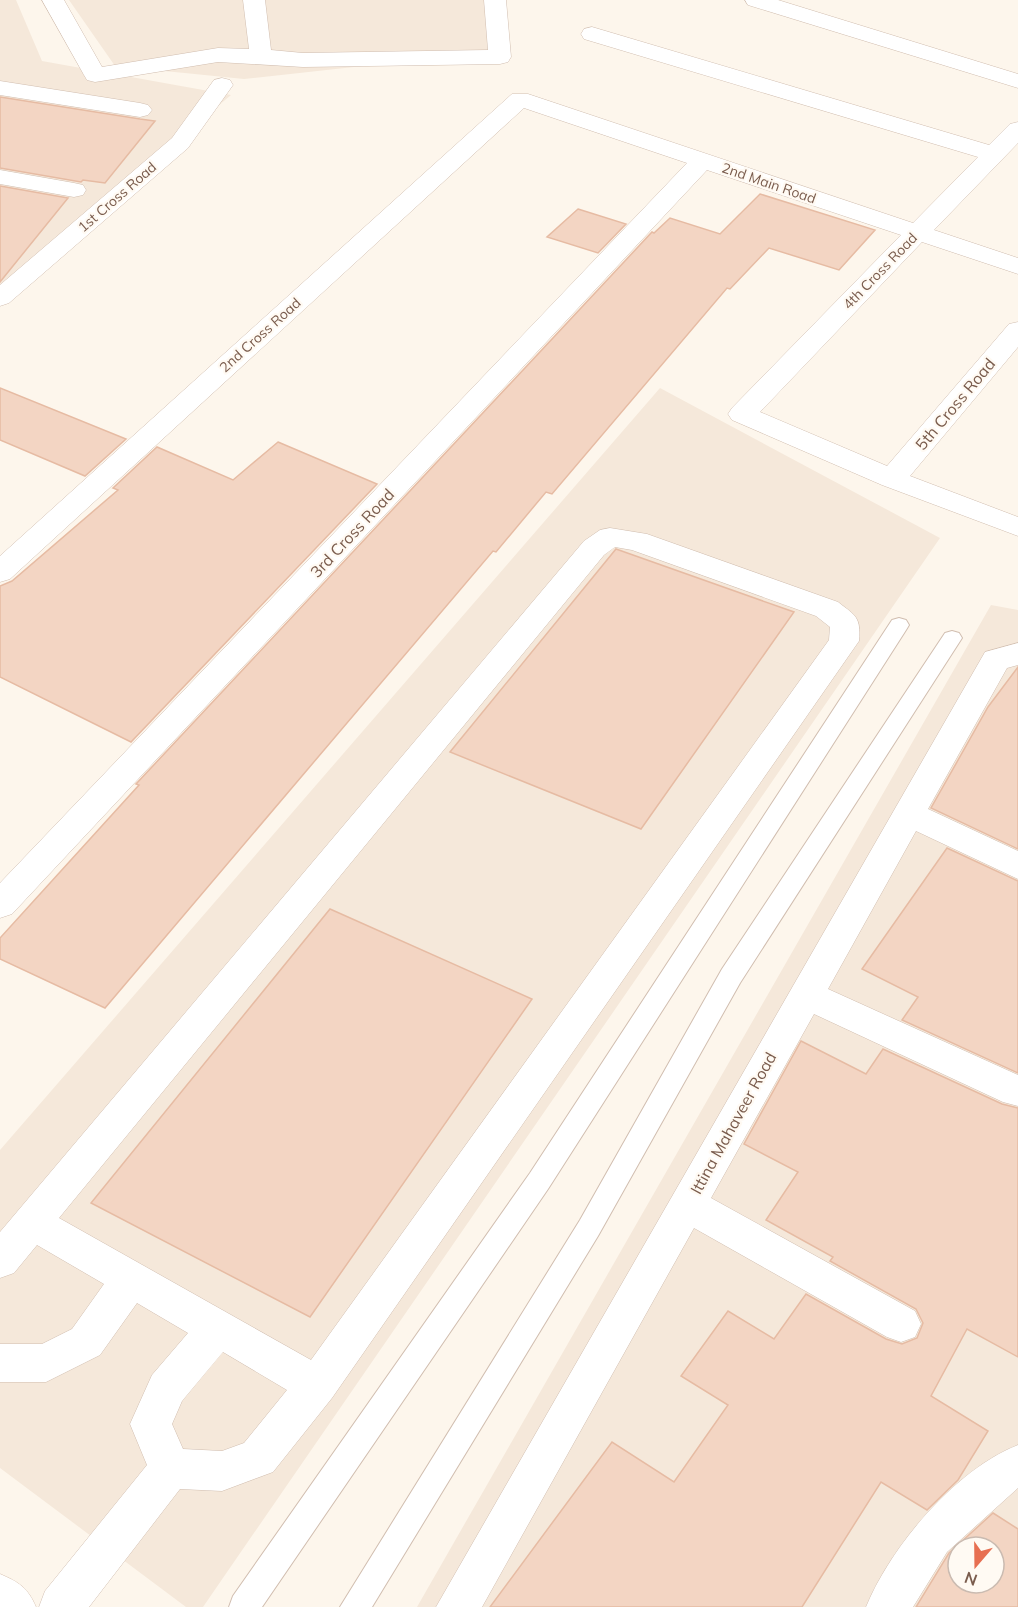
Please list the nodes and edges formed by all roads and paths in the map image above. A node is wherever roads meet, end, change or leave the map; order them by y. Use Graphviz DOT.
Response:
graph roads {
  1 [pos="53,0"];
  2 [pos="254,0"];
  3 [pos="495,0"];
  4 [pos="756,0"];
  5 [pos="592,34"];
  6 [pos="218,55"];
  7 [pos="261,56"];
  8 [pos="1018,81"];
  9 [pos="222,85"];
  10 [pos="0,88"];
  11 [pos="519,99"];
  12 [pos="140,110"];
  13 [pos="1018,129"];
  14 [pos="993,154"];
  15 [pos="703,160"];
  16 [pos="0,177"];
  17 [pos="74,190"];
  18 [pos="917,233"];
  19 [pos="1018,266"];
  20 [pos="0,298"];
  21 [pos="1018,330"];
  22 [pos="892,478"];
  23 [pos="1018,527"];
  24 [pos="0,572"];
  25 [pos="899,625"];
  26 [pos="952,638"];
  27 [pos="1018,654"];
  28 [pos="907,813"];
  29 [pos="1018,866"];
  30 [pos="0,905"];
  31 [pos="805,994"];
  32 [pos="1016,1091"];
  33 [pos="687,1204"];
  34 [pos="33,1223"];
  35 [pos="0,1261"];
  36 [pos="131,1279"];
  37 [pos="901,1324"];
  38 [pos="218,1329"];
  39 [pos="0,1363"];
  40 [pos="317,1385"];
  41 [pos="1018,1465"];
  42 [pos="170,1469"];
  43 [pos="0,1596"];
  44 [pos="14,1607"];
  45 [pos="61,1607"];
  46 [pos="244,1607"];
  47 [pos="355,1607"];
  48 [pos="458,1607"];
  49 [pos="888,1607"];
  1 -- 6 [label="street"];
  2 -- 7 [label="street"];
  3 -- 7 [label="street"];
  4 -- 8 [label="street"];
  5 -- 14 [label="street"];
  6 -- 7 [label="street"];
  6 -- 9 [label="street"];
  7 -- 9 [label="street, 1st Cross Road"];
  9 -- 20 [label="street, 1st Cross Road"];
  10 -- 12 [label="street"];
  11 -- 15 [label="street, 2nd Main Road"];
  11 -- 24 [label="street, 2nd Cross Road"];
  13 -- 14 [label="street, 4th Cross Road"];
  14 -- 18 [label="street, 4th Cross Road"];
  15 -- 18 [label="street, 2nd Main Road"];
  15 -- 30 [label="street, 3rd Cross Road"];
  16 -- 17 [label="street"];
  18 -- 19 [label="street, 2nd Main Road"];
  18 -- 22 [label="street, 4th Cross Road"];
  21 -- 22 [label="street, 5th Cross Road"];
  22 -- 23 [label="street"];
  25 -- 46 [label="lane"];
  26 -- 47 [label="lane"];
  27 -- 28 [label="street, Ittina Mahaveer Road"];
  28 -- 29 [label="street"];
  28 -- 31 [label="street, Ittina Mahaveer Road"];
  31 -- 32 [label="street"];
  31 -- 33 [label="street, Ittina Mahaveer Road"];
  33 -- 37 [label="street"];
  33 -- 48 [label="street, Ittina Mahaveer Road"];
  34 -- 35 [label="street"];
  34 -- 36 [label="street"];
  34 -- 40 [label="street"];
  36 -- 38 [label="street"];
  36 -- 39 [label="street"];
  38 -- 40 [label="street"];
  38 -- 42 [label="street"];
  40 -- 42 [label="street"];
  41 -- 49 [label="street"];
  42 -- 45 [label="street"];
  43 -- 44 [label="street"];
}
